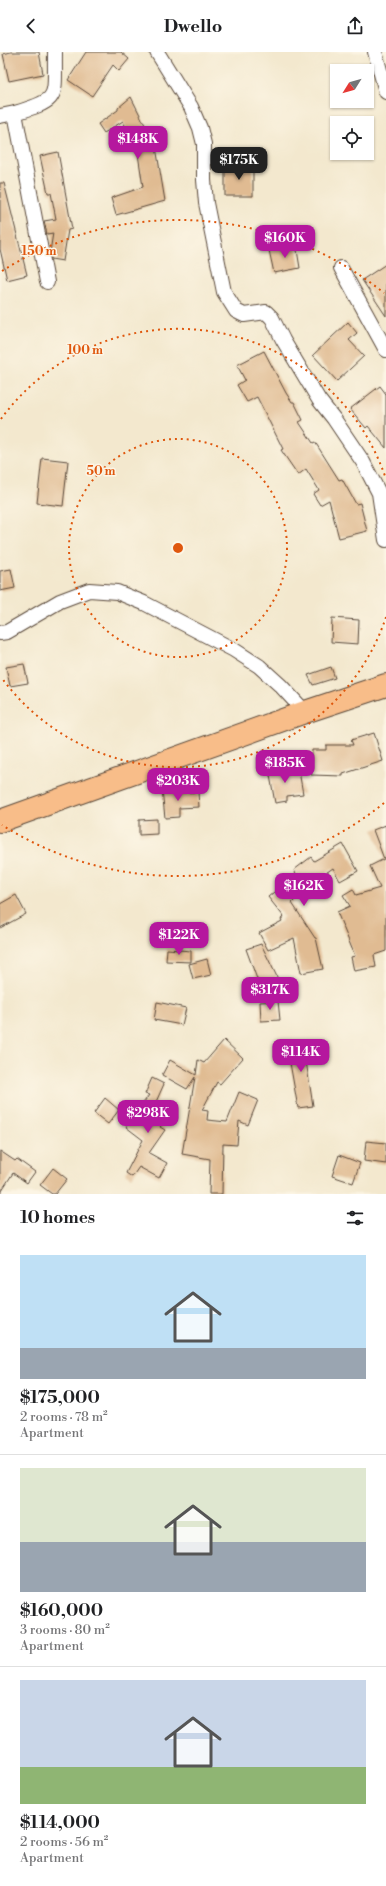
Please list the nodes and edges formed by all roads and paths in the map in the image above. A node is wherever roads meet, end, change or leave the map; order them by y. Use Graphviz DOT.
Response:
graph roads {
  1 [pos="55,52"];
  2 [pos="157,52"];
  3 [pos="375,52"];
  4 [pos="386,92"];
  5 [pos="15,113"];
  6 [pos="0,116"];
  7 [pos="341,268"];
  8 [pos="47,282"];
  9 [pos="386,350"];
  10 [pos="384,504"];
  11 [pos="386,540"];
  12 [pos="0,633"];
  13 [pos="386,686"];
  14 [pos="305,712"];
  15 [pos="0,821"];
  1 -- 5 [label="street"];
  2 -- 10 [label="street"];
  3 -- 4 [label="street"];
  5 -- 6 [label="street"];
  5 -- 8 [label="street"];
  7 -- 9 [label="street"];
  10 -- 11 [label="street"];
  12 -- 14 [label="street"];
  13 -- 14 [label="main road"];
  14 -- 15 [label="main road"];
}
